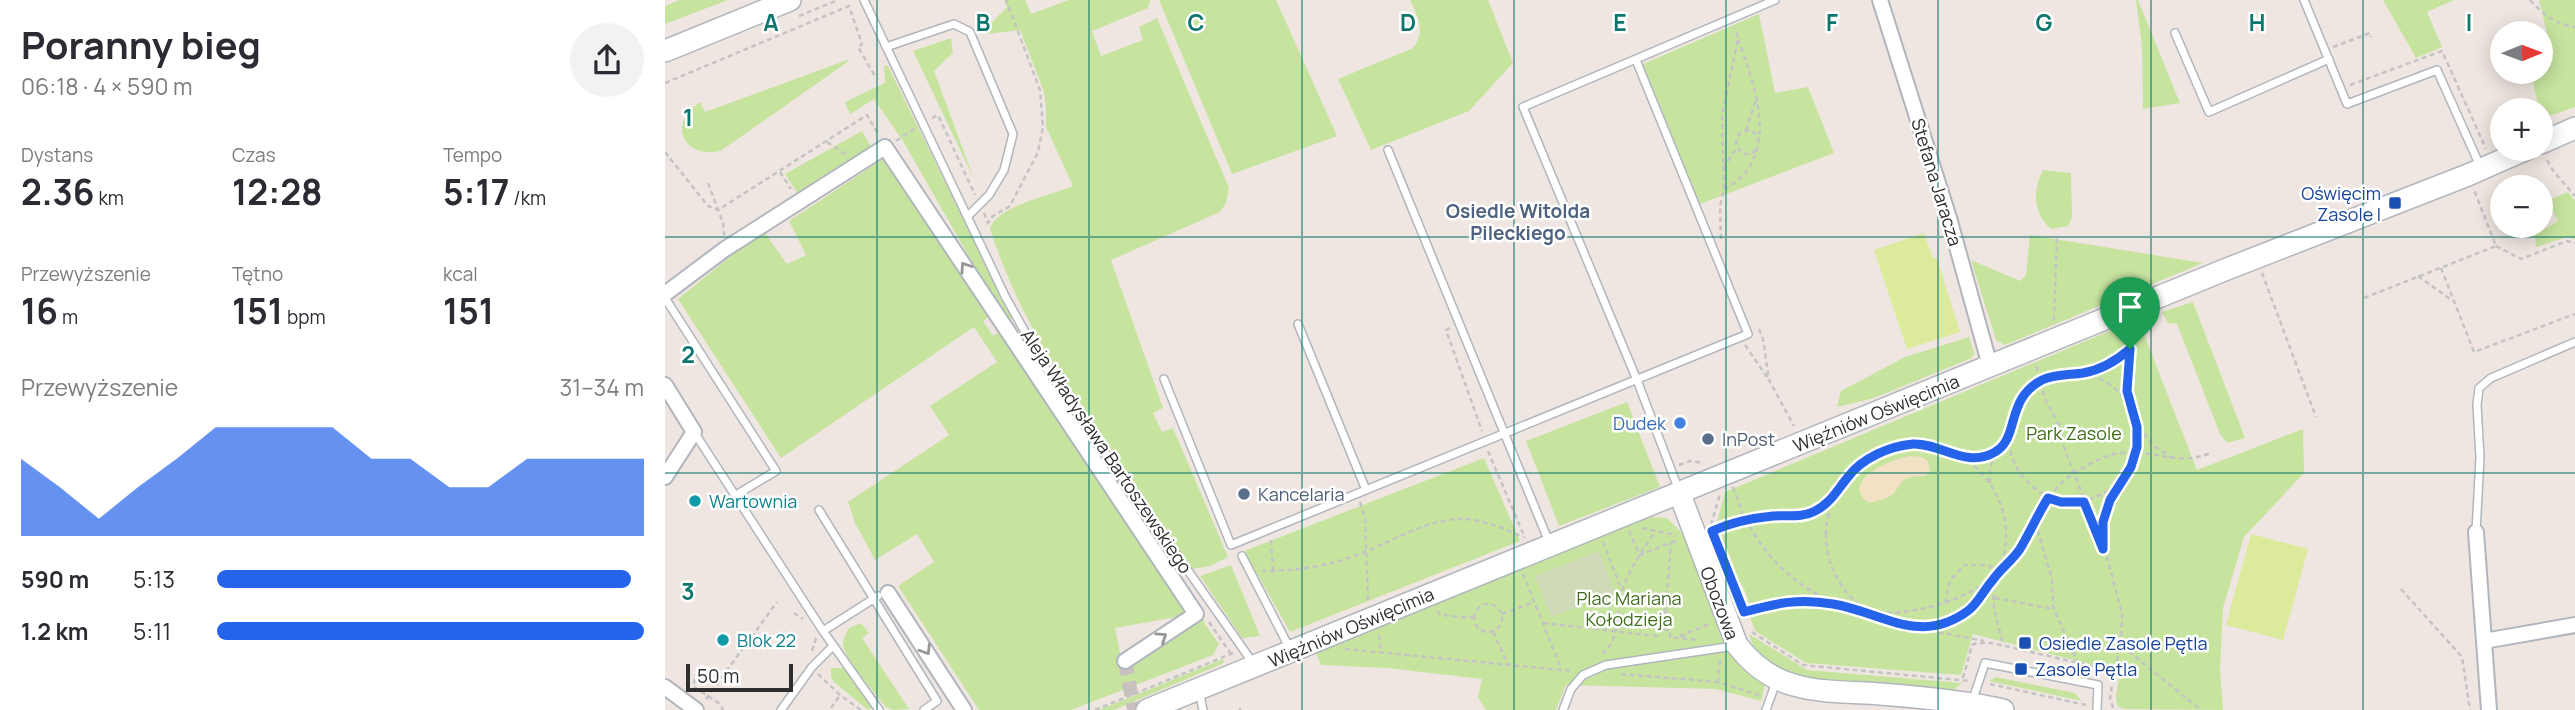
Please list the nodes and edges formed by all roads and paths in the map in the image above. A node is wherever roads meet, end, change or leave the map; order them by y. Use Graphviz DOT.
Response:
graph roads {
  1 [pos="790,0"];
  2 [pos="864,0"];
  3 [pos="1775,0"];
  4 [pos="1880,0"];
  5 [pos="2304,0"];
  6 [pos="2530,0"];
  7 [pos="1732,19"];
  8 [pos="2575,27"];
  9 [pos="2175,33"];
  10 [pos="1738,38"];
  11 [pos="886,47"];
  12 [pos="665,51"];
  13 [pos="2329,59"];
  14 [pos="1636,60"];
  15 [pos="876,78"];
  16 [pos="665,83"];
  17 [pos="1756,100"];
  18 [pos="917,128"];
  19 [pos="2575,128"];
  20 [pos="1746,131"];
  21 [pos="2553,140"];
  22 [pos="826,141"];
  23 [pos="1759,145"];
  24 [pos="885,147"];
  25 [pos="1737,148"];
  26 [pos="1388,150"];
  27 [pos="665,152"];
  28 [pos="2505,161"];
  29 [pos="2546,161"];
  30 [pos="860,163"];
  31 [pos="1723,167"];
  32 [pos="780,172"];
  33 [pos="2475,172"];
  34 [pos="708,183"];
  35 [pos="1724,189"];
  36 [pos="2575,196"];
  37 [pos="800,201"];
  38 [pos="718,210"];
  39 [pos="968,216"];
  40 [pos="2057,236"];
  41 [pos="1721,239"];
  42 [pos="2575,243"];
  43 [pos="2496,246"];
  44 [pos="725,249"];
  45 [pos="2441,268"];
  46 [pos="2260,269"];
  47 [pos="2418,276"];
  48 [pos="665,296"];
  49 [pos="2364,298"];
  50 [pos="2454,302"];
  51 [pos="2575,314"];
  52 [pos="2142,317"];
  53 [pos="2054,319"];
  54 [pos="1459,322"];
  55 [pos="1298,324"];
  56 [pos="1758,328"];
  57 [pos="1740,337"];
  58 [pos="2575,342"];
  59 [pos="2130,349"];
  60 [pos="2034,360"];
  61 [pos="1990,366"];
  62 [pos="2083,373"];
  63 [pos="1164,379"];
  64 [pos="1637,380"];
  65 [pos="1769,380"];
  66 [pos="2040,381"];
  67 [pos="665,385"];
  68 [pos="2129,402"];
  69 [pos="2316,417"];
  70 [pos="2136,424"];
  71 [pos="694,432"];
  72 [pos="1797,432"];
  73 [pos="1504,434"];
  74 [pos="2009,440"];
  75 [pos="1484,442"];
  76 [pos="1995,452"];
  77 [pos="2136,453"];
  78 [pos="2210,453"];
  79 [pos="1963,457"];
  80 [pos="2174,458"];
  81 [pos="2074,473"];
  82 [pos="665,477"];
  83 [pos="2119,483"];
  84 [pos="1732,484"];
  85 [pos="1990,484"];
  86 [pos="1366,490"];
  87 [pos="1721,490"];
  88 [pos="1679,492"];
  89 [pos="1358,494"];
  90 [pos="736,495"];
  91 [pos="1834,498"];
  92 [pos="2048,498"];
  93 [pos="2084,502"];
  94 [pos="819,510"];
  95 [pos="1746,519"];
  96 [pos="2035,521"];
  97 [pos="1628,528"];
  98 [pos="1656,530"];
  99 [pos="1619,532"];
  100 [pos="2476,532"];
  101 [pos="1610,535"];
  102 [pos="1525,538"];
  103 [pos="1678,540"];
  104 [pos="1541,543"];
  105 [pos="1671,543"];
  106 [pos="1680,545"];
  107 [pos="2103,549"];
  108 [pos="1272,550"];
  109 [pos="1366,552"];
  110 [pos="1640,555"];
  111 [pos="1242,556"];
  112 [pos="1997,568"];
  113 [pos="1273,570"];
  114 [pos="1521,571"];
  115 [pos="1993,578"];
  116 [pos="2401,589"];
  117 [pos="1622,591"];
  118 [pos="881,595"];
  119 [pos="1995,598"];
  120 [pos="777,602"];
  121 [pos="1534,602"];
  122 [pos="1945,603"];
  123 [pos="1837,604"];
  124 [pos="1435,605"];
  125 [pos="1369,607"];
  126 [pos="2053,609"];
  127 [pos="794,613"];
  128 [pos="1872,613"];
  129 [pos="1502,614"];
  130 [pos="1474,618"];
  131 [pos="1209,622"];
  132 [pos="1748,622"];
  133 [pos="1543,623"];
  134 [pos="810,624"];
  135 [pos="2575,625"];
  136 [pos="1378,628"];
  137 [pos="1919,628"];
  138 [pos="1664,630"];
  139 [pos="1615,631"];
  140 [pos="1493,632"];
  141 [pos="819,633"];
  142 [pos="1677,638"];
  143 [pos="2484,641"];
  144 [pos="1732,642"];
  145 [pos="1992,643"];
  146 [pos="2003,645"];
  147 [pos="833,646"];
  148 [pos="2121,646"];
  149 [pos="1341,649"];
  150 [pos="1291,652"];
  151 [pos="1381,652"];
  152 [pos="810,656"];
  153 [pos="1600,656"];
  154 [pos="1125,661"];
  155 [pos="2077,661"];
  156 [pos="1508,664"];
  157 [pos="812,667"];
  158 [pos="1255,667"];
  159 [pos="1562,670"];
  160 [pos="2114,671"];
  161 [pos="1590,672"];
  162 [pos="1777,678"];
  163 [pos="695,680"];
  164 [pos="1977,681"];
  165 [pos="1718,682"];
  166 [pos="665,687"];
  167 [pos="840,695"];
  168 [pos="708,696"];
  169 [pos="1770,699"];
  170 [pos="1201,700"];
  171 [pos="1972,703"];
  172 [pos="700,707"];
  173 [pos="831,708"];
  174 [pos="2097,709"];
  175 [pos="723,710"];
  176 [pos="781,710"];
  177 [pos="861,710"];
  178 [pos="879,710"];
  179 [pos="924,710"];
  180 [pos="964,710"];
  181 [pos="1095,710"];
  182 [pos="1147,710"];
  183 [pos="1563,710"];
  184 [pos="1766,710"];
  185 [pos="2003,710"];
  186 [pos="2201,710"];
  187 [pos="2470,710"];
  188 [pos="2489,710"];
  1 -- 12 [label="street"];
  2 -- 11 [label="lane, Aleja Władysława Bartoszewskiego"];
  3 -- 7 [label="lane"];
  4 -- 61 [label="street, Stefana Jaracza"];
  5 -- 13 [label="lane"];
  6 -- 8 [label="path"];
  7 -- 10 [label="path"];
  7 -- 14 [label="lane"];
  9 -- 13 [label="lane"];
  10 -- 17 [label="path"];
  10 -- 31 [label="path"];
  11 -- 39 [label="lane, Aleja Władysława Bartoszewskiego"];
  11 -- 39 [label="lane"];
  13 -- 33 [label="lane"];
  14 -- 57 [label="lane"];
  14 -- 64 [label="lane"];
  15 -- 16 [label="path"];
  17 -- 20 [label="path"];
  17 -- 23 [label="path"];
  18 -- 24 [label="path"];
  19 -- 21 [label="street, Więźniów Oświęcimia"];
  20 -- 23 [label="path"];
  20 -- 25 [label="path"];
  22 -- 24 [label="path"];
  22 -- 30 [label="path"];
  22 -- 32 [label="path"];
  23 -- 25 [label="path"];
  23 -- 35 [label="path"];
  24 -- 30 [label="street"];
  154 -- 24 [label="street, one-way"];
  25 -- 31 [label="path"];
  26 -- 54 [label="lane"];
  27 -- 38 [label="path"];
  28 -- 33 [label="street, Więźniów Oświęcimia"];
  29 -- 36 [label="path"];
  30 -- 37 [label="street"];
  31 -- 35 [label="path"];
  32 -- 37 [label="path"];
  32 -- 38 [label="path"];
  33 -- 43 [label="path"];
  33 -- 61 [label="street, Więźniów Oświęcimia"];
  34 -- 38 [label="path"];
  35 -- 41 [label="path"];
  37 -- 44 [label="street"];
  38 -- 44 [label="path"];
  39 -- 158 [label="lane, Aleja Władysława Bartoszewskiego"];
  40 -- 53 [label="path"];
  42 -- 43 [label="path"];
  43 -- 45 [label="path"];
  44 -- 48 [label="street"];
  45 -- 47 [label="path"];
  45 -- 50 [label="path"];
  46 -- 69 [label="path"];
  47 -- 49 [label="path"];
  47 -- 50 [label="path"];
  48 -- 90 [label="lane"];
  50 -- 51 [label="path"];
  52 -- 59 [label="path"];
  54 -- 73 [label="lane"];
  54 -- 75 [label="path"];
  55 -- 86 [label="lane"];
  56 -- 65 [label="path"];
  57 -- 64 [label="lane"];
  57 -- 65 [label="path"];
  58 -- 100 [label="lane"];
  59 -- 62 [label="path"];
  59 -- 68 [label="path"];
  60 -- 66 [label="path"];
  61 -- 88 [label="street, Więźniów Oświęcimia"];
  62 -- 66 [label="path"];
  62 -- 68 [label="path"];
  63 -- 89 [label="lane"];
  64 -- 73 [label="lane"];
  64 -- 88 [label="lane"];
  65 -- 72 [label="path"];
  66 -- 74 [label="path"];
  66 -- 81 [label="path"];
  67 -- 71 [label="street"];
  68 -- 70 [label="path"];
  70 -- 77 [label="path"];
  70 -- 80 [label="path"];
  71 -- 82 [label="street"];
  71 -- 90 [label="lane"];
  73 -- 75 [label="lane"];
  73 -- 104 [label="lane"];
  74 -- 76 [label="path"];
  74 -- 92 [label="path"];
  75 -- 86 [label="lane"];
  75 -- 102 [label="path"];
  76 -- 79 [label="path"];
  76 -- 85 [label="path"];
  77 -- 80 [label="path"];
  77 -- 81 [label="path"];
  77 -- 83 [label="path"];
  78 -- 80 [label="path"];
  79 -- 85 [label="path"];
  79 -- 91 [label="path"];
  81 -- 92 [label="path"];
  81 -- 93 [label="path"];
  83 -- 93 [label="path"];
  83 -- 107 [label="path"];
  84 -- 95 [label="path"];
  85 -- 112 [label="path"];
  86 -- 89 [label="lane"];
  87 -- 95 [label="path"];
  88 -- 104 [label="street, Więźniów Oświęcimia"];
  88 -- 144 [label="street, Obozowa"];
  89 -- 109 [label="path"];
  90 -- 141 [label="lane"];
  91 -- 95 [label="path"];
  91 -- 128 [label="path"];
  92 -- 93 [label="path"];
  92 -- 96 [label="path"];
  93 -- 107 [label="path"];
  94 -- 118 [label="lane"];
  95 -- 123 [label="path"];
  96 -- 115 [label="path"];
  96 -- 126 [label="path"];
  97 -- 98 [label="path"];
  97 -- 99 [label="path"];
  97 -- 110 [label="path"];
  98 -- 103 [label="path"];
  98 -- 110 [label="path"];
  100 -- 143 [label="street"];
  101 -- 117 [label="path"];
  102 -- 104 [label="path"];
  102 -- 109 [label="path"];
  103 -- 105 [label="path"];
  103 -- 106 [label="path"];
  104 -- 150 [label="street, Więźniów Oświęcimia"];
  105 -- 110 [label="path"];
  105 -- 138 [label="path"];
  107 -- 148 [label="path"];
  108 -- 113 [label="path"];
  109 -- 113 [label="path"];
  109 -- 125 [label="path"];
  110 -- 117 [label="path"];
  111 -- 113 [label="path"];
  111 -- 150 [label="lane"];
  112 -- 115 [label="path"];
  112 -- 122 [label="path"];
  114 -- 121 [label="path"];
  115 -- 119 [label="path"];
  115 -- 122 [label="path"];
  115 -- 137 [label="path"];
  116 -- 187 [label="path"];
  117 -- 139 [label="path"];
  118 -- 141 [label="lane"];
  118 -- 179 [label="lane"];
  118 -- 180 [label="street, one-way"];
  119 -- 126 [label="path"];
  119 -- 146 [label="path"];
  120 -- 168 [label="path"];
  121 -- 129 [label="path"];
  121 -- 133 [label="path"];
  122 -- 128 [label="path"];
  123 -- 128 [label="path"];
  123 -- 132 [label="path"];
  124 -- 130 [label="path"];
  126 -- 155 [label="path"];
  127 -- 134 [label="path"];
  128 -- 137 [label="path"];
  129 -- 130 [label="path"];
  129 -- 140 [label="path"];
  130 -- 140 [label="path"];
  131 -- 181 [label="path"];
  133 -- 139 [label="path"];
  133 -- 159 [label="path"];
  135 -- 143 [label="street"];
  136 -- 151 [label="path"];
  137 -- 145 [label="path"];
  138 -- 139 [label="path"];
  138 -- 142 [label="path"];
  139 -- 153 [label="path"];
  140 -- 156 [label="path"];
  141 -- 147 [label="lane"];
  141 -- 152 [label="path"];
  142 -- 144 [label="path"];
  142 -- 144 [label="path"];
  143 -- 188 [label="street"];
  144 -- 161 [label="lane"];
  144 -- 162 [label="street, Obozowa"];
  144 -- 164 [label="path"];
  144 -- 165 [label="path"];
  147 -- 157 [label="lane"];
  147 -- 178 [label="lane"];
  148 -- 160 [label="path"];
  148 -- 186 [label="path"];
  149 -- 151 [label="path"];
  150 -- 158 [label="street, Więźniów Oświęcimia"];
  151 -- 156 [label="path"];
  156 -- 159 [label="path"];
  157 -- 167 [label="path"];
  157 -- 176 [label="lane"];
  158 -- 170 [label="street, Więźniów Oświęcimia"];
  159 -- 161 [label="path"];
  161 -- 165 [label="path"];
  161 -- 183 [label="lane"];
  162 -- 169 [label="lane"];
  162 -- 171 [label="street, Obozowa"];
  163 -- 168 [label="path"];
  164 -- 171 [label="lane"];
  164 -- 174 [label="path"];
  164 -- 174 [label="lane"];
  165 -- 169 [label="path"];
  166 -- 172 [label="street"];
  167 -- 173 [label="path"];
  167 -- 177 [label="path"];
  168 -- 172 [label="path"];
  168 -- 175 [label="path"];
  169 -- 184 [label="lane"];
  170 -- 182 [label="street, Więźniów Oświęcimia"];
  171 -- 185 [label="street, Obozowa"];
}
